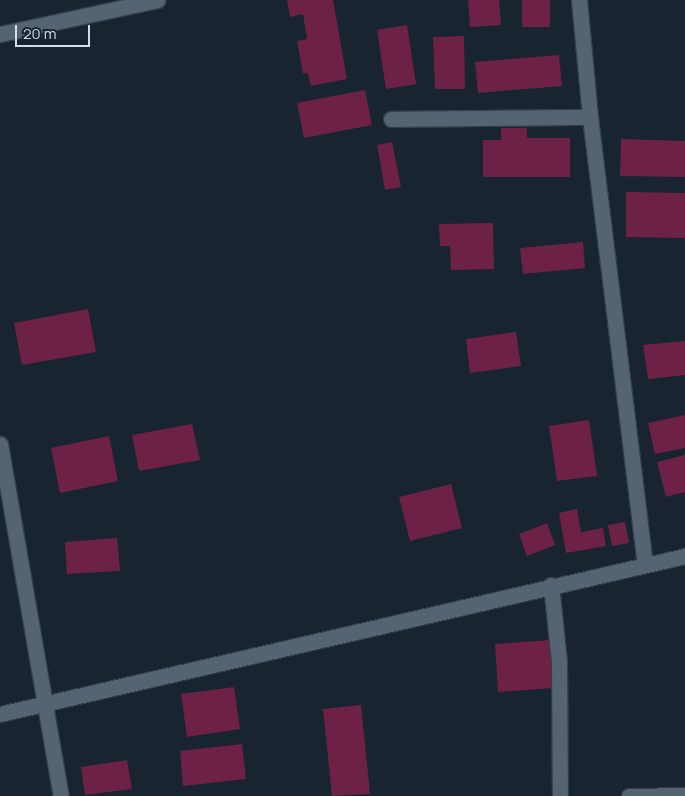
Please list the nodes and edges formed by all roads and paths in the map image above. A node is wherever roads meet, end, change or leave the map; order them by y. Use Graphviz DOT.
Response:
graph roads {
  1 [pos="157,0"];
  2 [pos="579,0"];
  3 [pos="0,34"];
  4 [pos="590,117"];
  5 [pos="391,119"];
  6 [pos="0,444"];
  7 [pos="685,556"];
  8 [pos="645,564"];
  9 [pos="551,585"];
  10 [pos="46,706"];
  11 [pos="0,714"];
  12 [pos="685,795"];
  13 [pos="61,796"];
  14 [pos="560,796"];
  15 [pos="630,796"];
  1 -- 3 [label="street"];
  2 -- 4 [label="street"];
  4 -- 5 [label="street"];
  4 -- 8 [label="street"];
  6 -- 10 [label="street"];
  7 -- 8 [label="street"];
  8 -- 9 [label="street"];
  9 -- 10 [label="street"];
  9 -- 14 [label="street"];
  10 -- 11 [label="street"];
  10 -- 13 [label="street"];
  12 -- 15 [label="street"];
}
